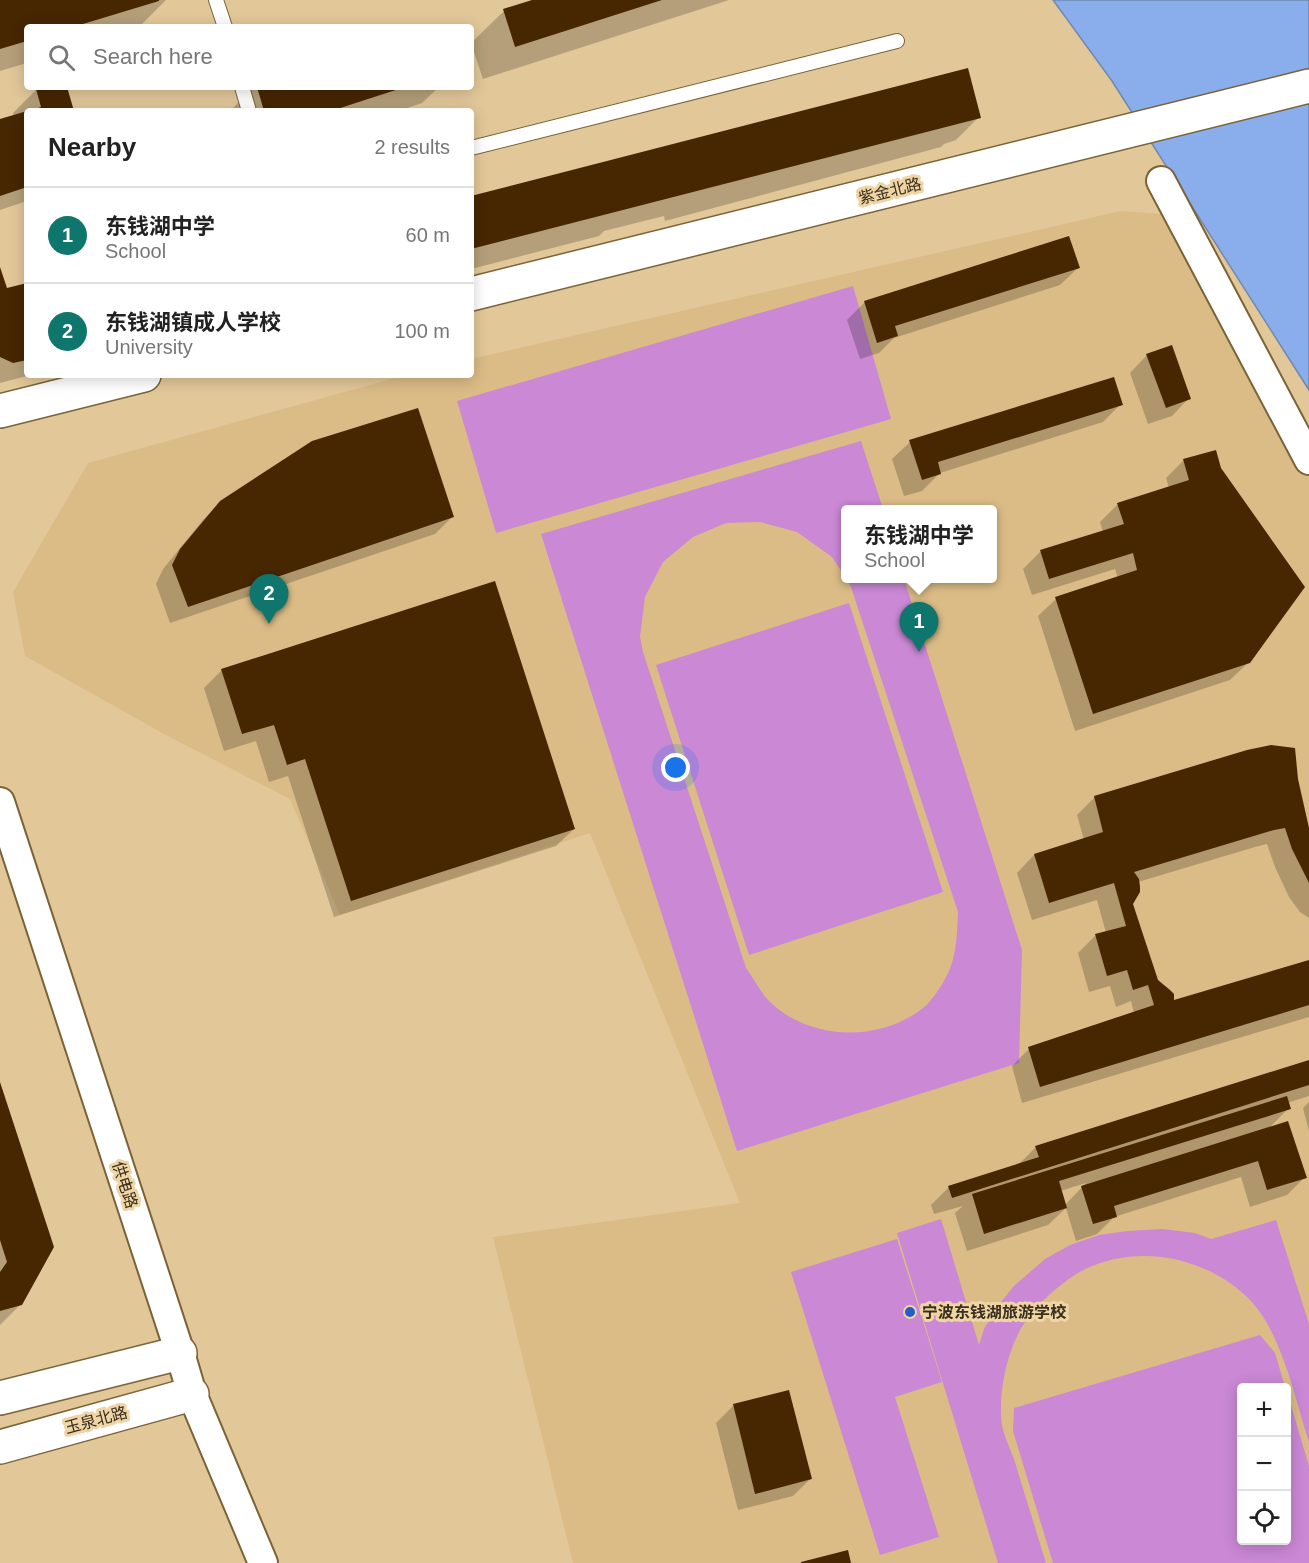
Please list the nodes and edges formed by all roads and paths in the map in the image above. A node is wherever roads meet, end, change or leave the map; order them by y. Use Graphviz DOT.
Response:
graph roads {
  1 [pos="216,0"];
  2 [pos="224,24"];
  3 [pos="897,41"];
  4 [pos="1309,86"];
  5 [pos="243,90"];
  6 [pos="248,108"];
  7 [pos="474,147"];
  8 [pos="1161,181"];
  9 [pos="474,293"];
  10 [pos="132,378"];
  11 [pos="0,411"];
  12 [pos="1309,460"];
  13 [pos="0,802"];
  14 [pos="180,1353"];
  15 [pos="192,1394"];
  16 [pos="0,1398"];
  17 [pos="0,1446"];
  18 [pos="263,1563"];
  1 -- 2 [label="lane"];
  3 -- 7 [label="lane"];
  4 -- 9 [label="street, 紫金北路"];
  5 -- 6 [label="lane"];
  8 -- 12 [label="street"];
  10 -- 11 [label="street"];
  13 -- 14 [label="street, 供电路"];
  14 -- 15 [label="street, 供电路"];
  14 -- 16 [label="street"];
  15 -- 17 [label="street, 玉泉北路"];
  15 -- 18 [label="street, 供电路"];
}
